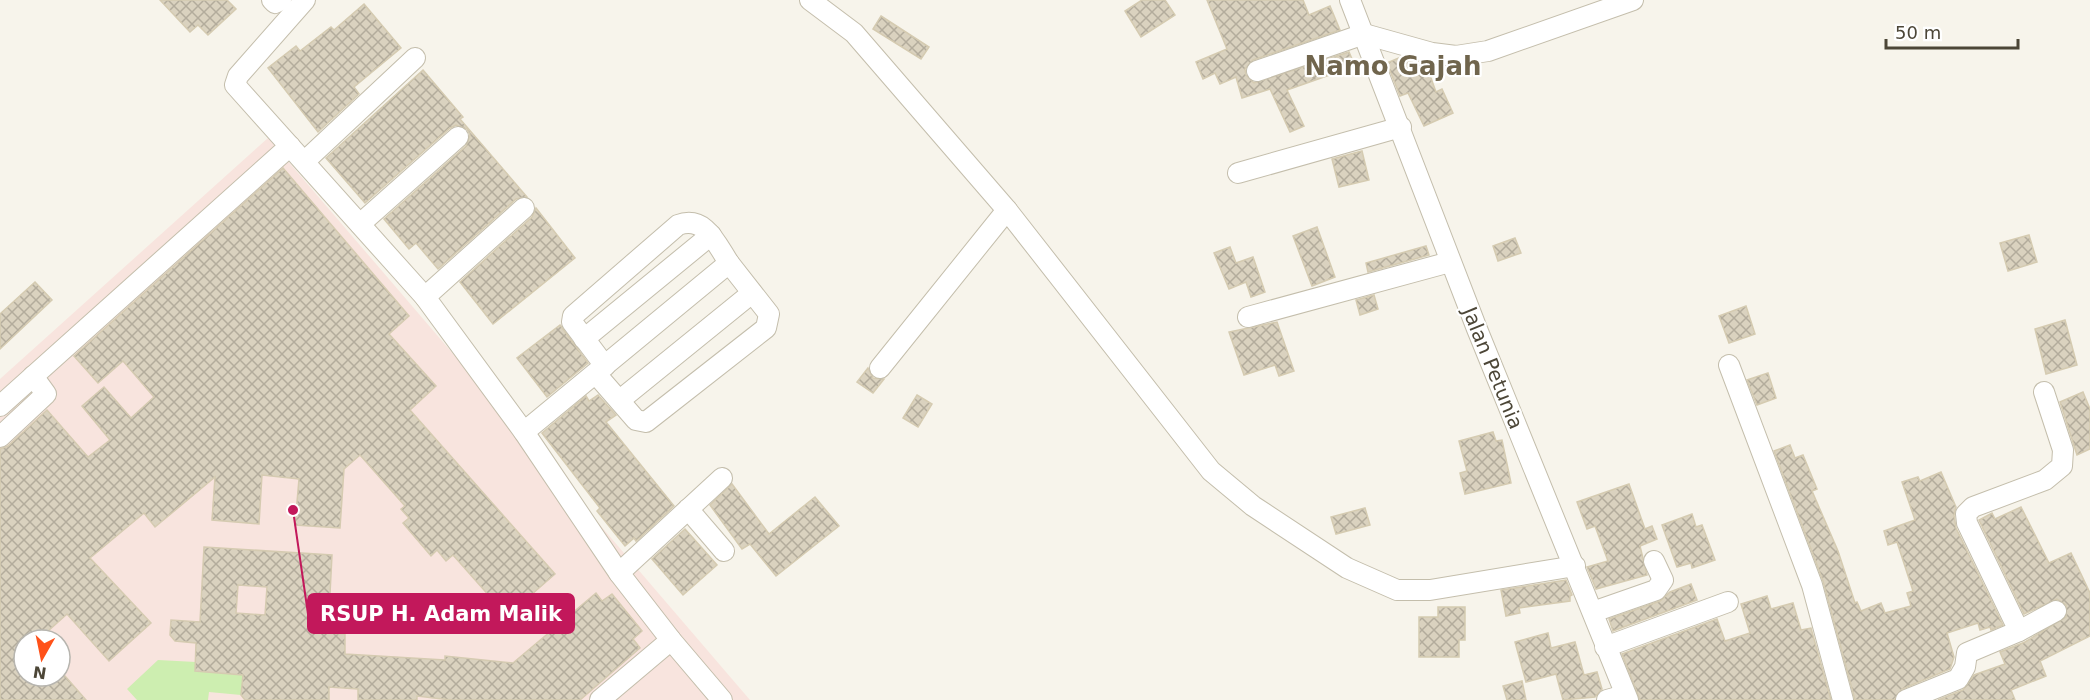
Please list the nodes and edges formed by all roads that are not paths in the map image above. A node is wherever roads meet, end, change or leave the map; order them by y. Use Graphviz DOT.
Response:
graph roads {
  1 [pos="272,0"];
  2 [pos="281,0"];
  3 [pos="810,0"];
  4 [pos="1350,0"];
  5 [pos="1633,0"];
  6 [pos="302,1"];
  7 [pos="1364,34"];
  8 [pos="415,58"];
  9 [pos="1257,71"];
  10 [pos="1401,127"];
  11 [pos="458,137"];
  12 [pos="290,146"];
  13 [pos="304,162"];
  14 [pos="1238,173"];
  15 [pos="524,208"];
  16 [pos="1007,210"];
  17 [pos="360,224"];
  18 [pos="711,235"];
  19 [pos="1450,262"];
  20 [pos="729,263"];
  21 [pos="753,293"];
  22 [pos="425,297"];
  23 [pos="1248,316"];
  24 [pos="584,339"];
  25 [pos="1729,365"];
  26 [pos="880,368"];
  27 [pos="600,370"];
  28 [pos="33,376"];
  29 [pos="2044,392"];
  30 [pos="620,400"];
  31 [pos="0,406"];
  32 [pos="524,432"];
  33 [pos="0,436"];
  34 [pos="722,478"];
  35 [pos="688,509"];
  36 [pos="724,551"];
  37 [pos="1654,561"];
  38 [pos="1575,566"];
  39 [pos="619,573"];
  40 [pos="1728,602"];
  41 [pos="2056,610"];
  42 [pos="1593,612"];
  43 [pos="2019,631"];
  44 [pos="671,640"];
  45 [pos="1605,647"];
  46 [pos="1620,698"];
  47 [pos="600,700"];
  48 [pos="722,700"];
  49 [pos="1843,700"];
  50 [pos="1906,700"];
  1 -- 2 [label="street"];
  3 -- 16 [label="street"];
  4 -- 7 [label="street, Jalan Petunia"];
  5 -- 7 [label="street"];
  6 -- 12 [label="street"];
  7 -- 9 [label="street"];
  7 -- 10 [label="street, Jalan Petunia"];
  8 -- 13 [label="street"];
  10 -- 14 [label="street"];
  10 -- 19 [label="street, Jalan Petunia"];
  11 -- 17 [label="street"];
  12 -- 13 [label="street"];
  12 -- 28 [label="street"];
  13 -- 17 [label="street"];
  15 -- 22 [label="street"];
  16 -- 26 [label="street"];
  16 -- 38 [label="street"];
  17 -- 22 [label="street"];
  18 -- 20 [label="street"];
  18 -- 24 [label="street"];
  18 -- 24 [label="street"];
  19 -- 23 [label="street"];
  19 -- 38 [label="street, Jalan Petunia"];
  20 -- 21 [label="street"];
  20 -- 27 [label="street"];
  21 -- 30 [label="street"];
  21 -- 30 [label="street"];
  22 -- 32 [label="street"];
  24 -- 27 [label="street"];
  25 -- 49 [label="street"];
  27 -- 30 [label="street"];
  27 -- 32 [label="street"];
  28 -- 31 [label="street"];
  28 -- 33 [label="street"];
  29 -- 43 [label="street"];
  32 -- 39 [label="street"];
  34 -- 35 [label="street"];
  35 -- 36 [label="street"];
  35 -- 39 [label="street"];
  37 -- 42 [label="street"];
  38 -- 42 [label="street, Jalan Petunia"];
  39 -- 44 [label="street"];
  40 -- 45 [label="street"];
  41 -- 43 [label="street"];
  42 -- 45 [label="street, Jalan Petunia"];
  43 -- 50 [label="street"];
  44 -- 47 [label="street"];
  44 -- 48 [label="street"];
  45 -- 46 [label="street, Jalan Petunia"];
}
